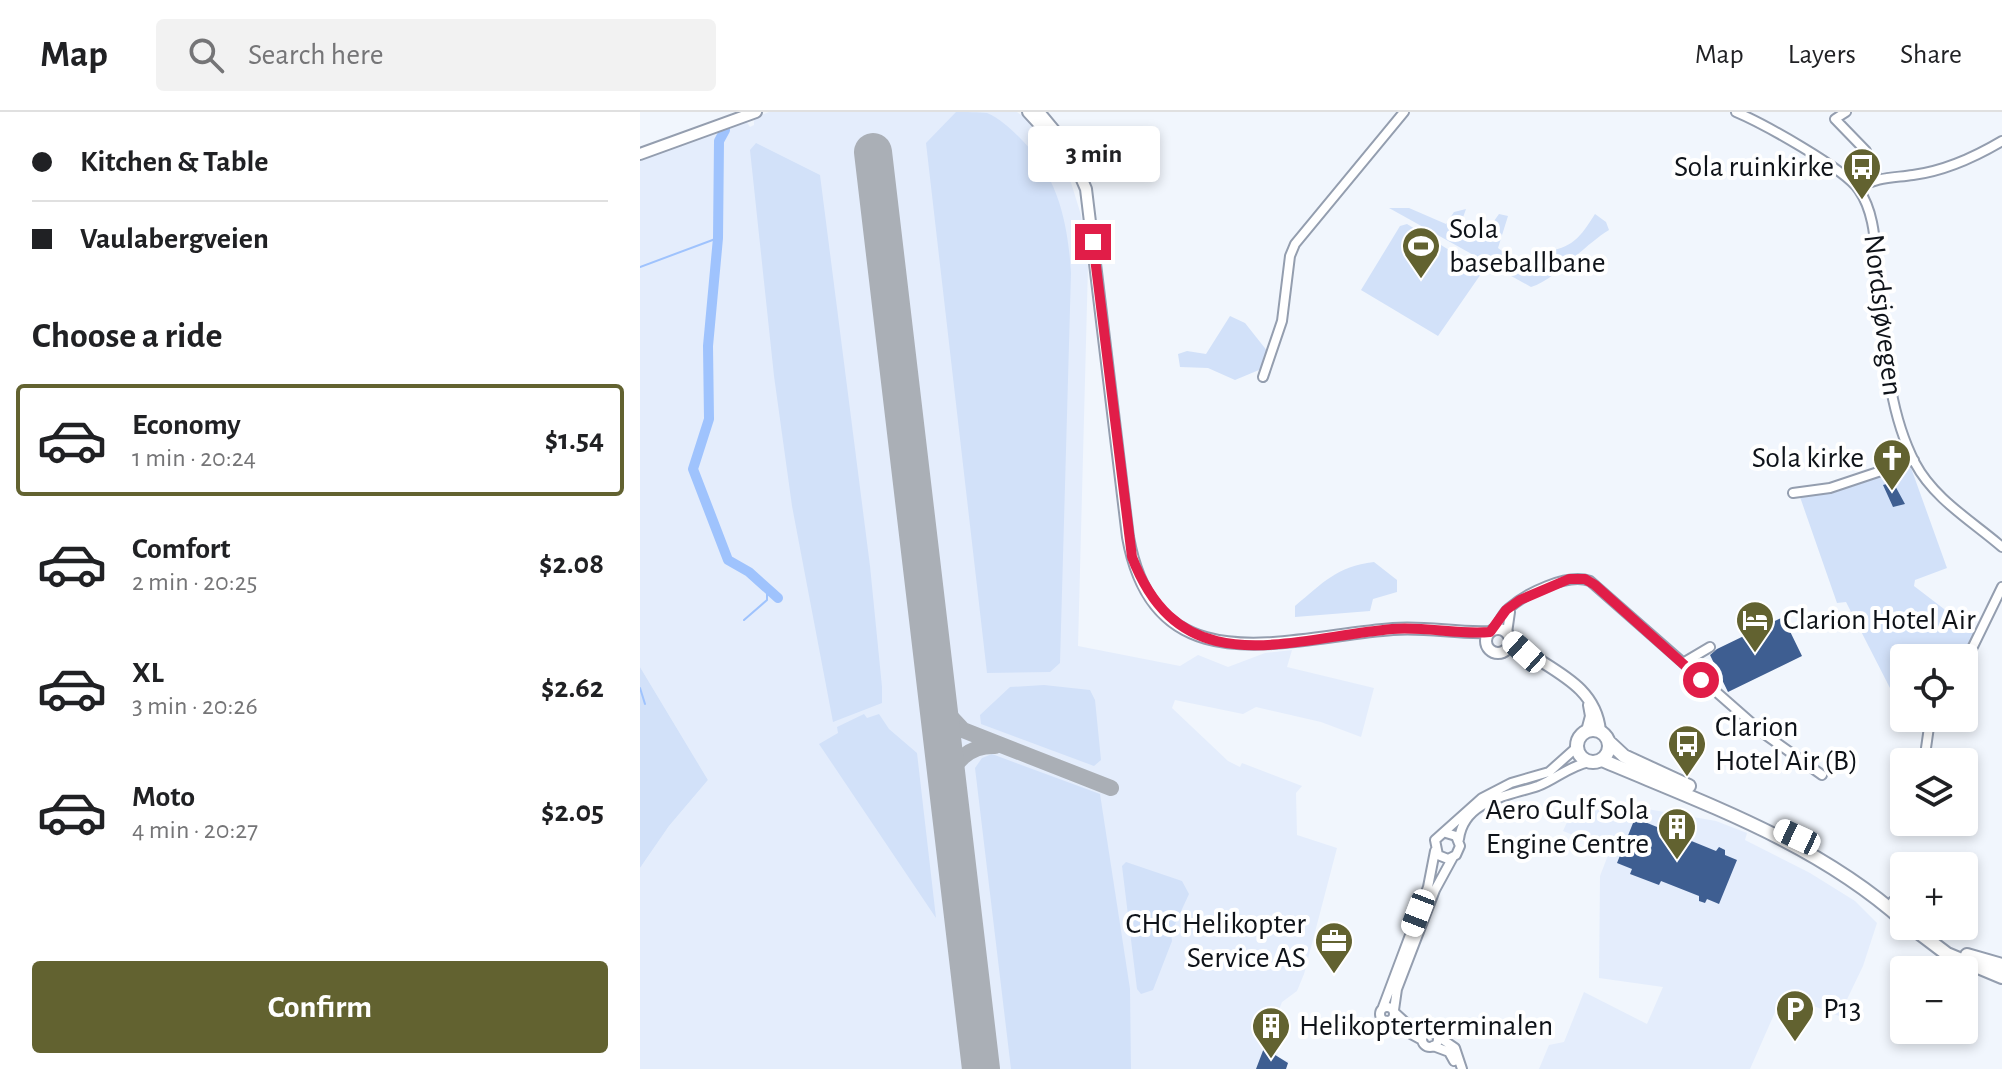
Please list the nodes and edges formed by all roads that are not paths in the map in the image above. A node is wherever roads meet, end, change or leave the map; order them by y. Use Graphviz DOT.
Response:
graph roads {
  1 [pos="756,112"];
  2 [pos="1028,112"];
  3 [pos="1039,112"];
  4 [pos="1404,112"];
  5 [pos="1736,112"];
  6 [pos="1846,112"];
  7 [pos="2002,141"];
  8 [pos="640,154"];
  9 [pos="1877,178"];
  10 [pos="1858,188"];
  11 [pos="1088,208"];
  12 [pos="1263,377"];
  13 [pos="1914,460"];
  14 [pos="1793,493"];
  15 [pos="2002,547"];
  16 [pos="2002,587"];
  17 [pos="1511,607"];
  18 [pos="1492,631"];
  19 [pos="1470,633"];
  20 [pos="1508,636"];
  21 [pos="1974,644"];
  22 [pos="1487,647"];
  23 [pos="1710,647"];
  24 [pos="1504,652"];
  25 [pos="1524,652"];
  26 [pos="1683,663"];
  27 [pos="1599,735"];
  28 [pos="1577,747"];
  29 [pos="1596,761"];
  30 [pos="1822,775"];
  31 [pos="1446,833"];
  32 [pos="1459,840"];
  33 [pos="1435,850"];
  34 [pos="1453,857"];
  35 [pos="1890,893"];
  36 [pos="1890,909"];
  37 [pos="1928,940"];
  38 [pos="1943,940"];
  39 [pos="2002,965"];
  40 [pos="2002,977"];
  41 [pos="1383,1007"];
  42 [pos="1394,1011"];
  43 [pos="1387,1021"];
  44 [pos="1436,1035"];
  45 [pos="1424,1036"];
  46 [pos="1433,1046"];
  47 [pos="1454,1061"];
  48 [pos="1462,1069"];
  1 -- 8 [label="main road"];
  2 -- 11 [label="main road"];
  3 -- 11 [label="main road"];
  4 -- 12 [label="street"];
  5 -- 10 [label="street"];
  6 -- 9 [label="street"];
  7 -- 9 [label="street"];
  9 -- 10 [label="street"];
  10 -- 13 [label="street, Nordsjøvegen"];
  11 -- 19 [label="main road"];
  13 -- 14 [label="street"];
  13 -- 15 [label="street, Nordsjøvegen"];
  16 -- 21 [label="street"];
  17 -- 18 [label="street"];
  17 -- 20 [label="street"];
  17 -- 26 [label="street"];
  18 -- 19 [label="main road"];
  18 -- 20 [label="main road"];
  18 -- 22 [label="main road"];
  19 -- 22 [label="main road"];
  20 -- 24 [label="main road"];
  20 -- 25 [label="main road"];
  22 -- 24 [label="main road"];
  23 -- 26 [label="street"];
  24 -- 25 [label="main road"];
  25 -- 27 [label="main road"];
  26 -- 30 [label="street"];
  27 -- 28 [label="highway"];
  27 -- 29 [label="highway"];
  27 -- 35 [label="highway"];
  28 -- 29 [label="highway"];
  28 -- 31 [label="street"];
  29 -- 32 [label="street"];
  29 -- 36 [label="highway"];
  31 -- 32 [label="street"];
  31 -- 33 [label="street"];
  32 -- 34 [label="street"];
  33 -- 34 [label="street"];
  33 -- 41 [label="street"];
  34 -- 42 [label="street"];
  37 -- 40 [label="highway"];
  38 -- 39 [label="highway"];
  41 -- 42 [label="street"];
  41 -- 43 [label="street"];
  42 -- 43 [label="street"];
  42 -- 45 [label="street"];
  43 -- 45 [label="street"];
  44 -- 45 [label="street"];
  44 -- 46 [label="street"];
  44 -- 48 [label="street"];
  45 -- 46 [label="street"];
  46 -- 47 [label="street"];
}
